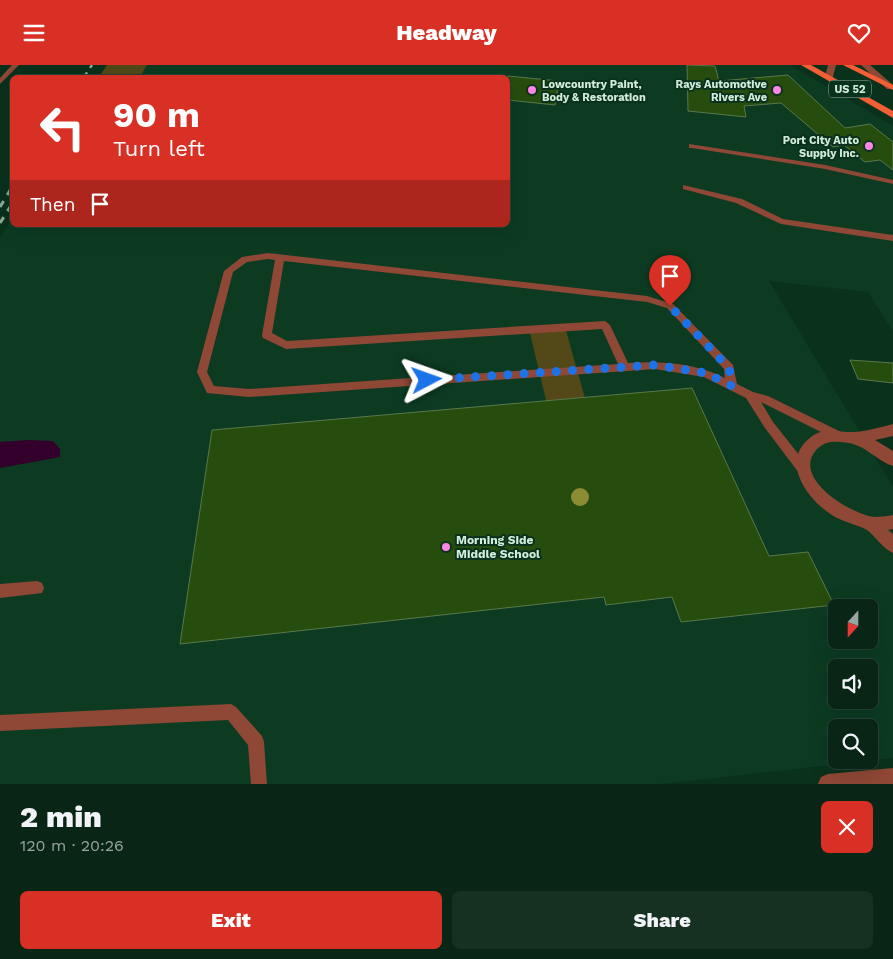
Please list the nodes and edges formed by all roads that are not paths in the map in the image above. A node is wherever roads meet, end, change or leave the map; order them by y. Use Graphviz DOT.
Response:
graph roads {
  1 [pos="16,65"];
  2 [pos="805,65"];
  3 [pos="832,65"];
  4 [pos="847,65"];
  5 [pos="865,65"];
  6 [pos="829,77"];
  7 [pos="0,82"];
  8 [pos="892,88"];
  9 [pos="893,115"];
  10 [pos="692,146"];
  11 [pos="893,182"];
  12 [pos="686,187"];
  13 [pos="893,238"];
  14 [pos="280,257"];
  15 [pos="625,367"];
  16 [pos="732,386"];
  17 [pos="750,395"];
  18 [pos="893,430"];
  19 [pos="837,435"];
  20 [pos="855,437"];
  21 [pos="893,460"];
  22 [pos="803,469"];
  23 [pos="893,522"];
  24 [pos="871,524"];
  25 [pos="893,545"];
  26 [pos="37,588"];
  27 [pos="0,591"];
  28 [pos="0,723"];
  29 [pos="893,778"];
  30 [pos="259,784"];
  31 [pos="828,784"];
  1 -- 7 [label="lane"];
  2 -- 6 [label="main road, US 52"];
  3 -- 6 [label="street"];
  4 -- 8 [label="main road, US 52"];
  5 -- 8 [label="street"];
  6 -- 9 [label="main road, US 52"];
  10 -- 11 [label="lane"];
  12 -- 13 [label="lane"];
  14 -- 15 [label="lane"];
  14 -- 15 [label="lane"];
  14 -- 16 [label="lane"];
  15 -- 16 [label="lane"];
  16 -- 17 [label="lane"];
  17 -- 19 [label="lane"];
  17 -- 22 [label="lane"];
  18 -- 20 [label="street"];
  19 -- 20 [label="street"];
  19 -- 22 [label="street"];
  20 -- 21 [label="street"];
  22 -- 24 [label="street"];
  23 -- 24 [label="street"];
  24 -- 25 [label="street"];
  26 -- 27 [label="lane"];
  28 -- 30 [label="lane"];
  29 -- 31 [label="street"];
}
